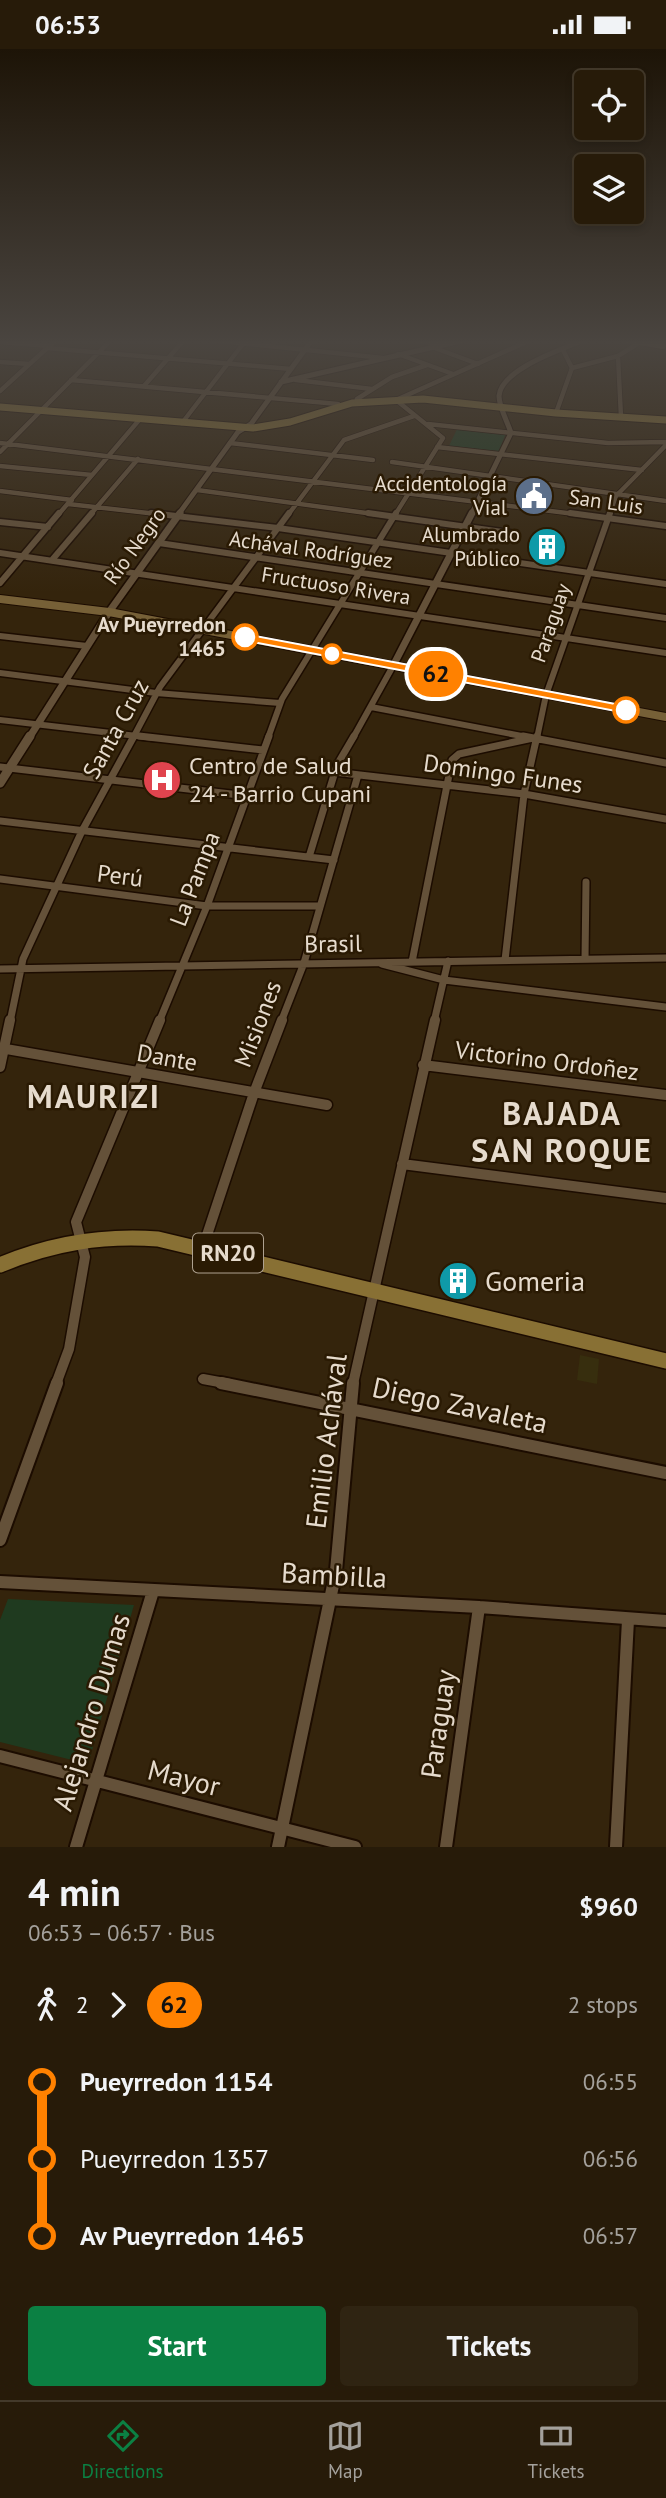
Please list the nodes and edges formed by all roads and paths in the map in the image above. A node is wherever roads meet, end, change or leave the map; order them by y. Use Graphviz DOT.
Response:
graph roads {
  1 [pos="28,424"];
  2 [pos="136,424"];
  3 [pos="193,424"];
  4 [pos="248,424"];
  5 [pos="267,424"];
  6 [pos="276,424"];
  7 [pos="390,424"];
  8 [pos="425,424"];
  9 [pos="508,424"];
  10 [pos="450,427"];
  11 [pos="245,428"];
  12 [pos="511,433"];
  13 [pos="443,438"];
  14 [pos="0,443"];
  15 [pos="230,443"];
  16 [pos="666,443"];
  17 [pos="8,444"];
  18 [pos="437,447"];
  19 [pos="0,453"];
  20 [pos="502,454"];
  21 [pos="333,455"];
  22 [pos="109,456"];
  23 [pos="138,459"];
  24 [pos="373,460"];
  25 [pos="392,462"];
  26 [pos="0,466"];
  27 [pos="426,466"];
  28 [pos="213,467"];
  29 [pos="642,470"];
  30 [pos="93,475"];
  31 [pos="492,475"];
  32 [pos="315,479"];
  33 [pos="197,490"];
  34 [pos="0,491"];
  35 [pos="410,492"];
  36 [pos="616,496"];
  37 [pos="480,501"];
  38 [pos="666,501"];
  39 [pos="70,502"];
  40 [pos="296,504"];
  41 [pos="97,507"];
  42 [pos="179,515"];
  43 [pos="394,517"];
  44 [pos="607,518"];
  45 [pos="0,521"];
  46 [pos="666,526"];
  47 [pos="48,527"];
  48 [pos="466,527"];
  49 [pos="278,528"];
  50 [pos="510,533"];
  51 [pos="379,542"];
  52 [pos="159,543"];
  53 [pos="0,553"];
  54 [pos="453,554"];
  55 [pos="23,556"];
  56 [pos="257,558"];
  57 [pos="52,560"];
  58 [pos="137,572"];
  59 [pos="360,573"];
  60 [pos="588,573"];
  61 [pos="0,583"];
  62 [pos="438,584"];
  63 [pos="666,584"];
  64 [pos="236,587"];
  65 [pos="0,599"];
  66 [pos="342,602"];
  67 [pos="578,605"];
  68 [pos="109,612"];
  69 [pos="422,615"];
  70 [pos="666,618"];
  71 [pos="203,629"];
  72 [pos="0,636"];
  73 [pos="567,637"];
  74 [pos="87,646"];
  75 [pos="312,650"];
  76 [pos="666,653"];
  77 [pos="393,666"];
  78 [pos="0,673"];
  79 [pos="65,681"];
  80 [pos="156,692"];
  81 [pos="547,695"];
  82 [pos="280,703"];
  83 [pos="371,707"];
  84 [pos="666,717"];
  85 [pos="0,720"];
  86 [pos="37,724"];
  87 [pos="133,735"];
  88 [pos="534,738"];
  89 [pos="263,750"];
  90 [pos="666,763"];
  91 [pos="5,768"];
  92 [pos="334,772"];
  93 [pos="358,775"];
  94 [pos="109,780"];
  95 [pos="0,783"];
  96 [pos="447,785"];
  97 [pos="524,794"];
  98 [pos="247,796"];
  99 [pos="666,819"];
  100 [pos="0,821"];
  101 [pos="82,831"];
  102 [pos="228,848"];
  103 [pos="309,857"];
  104 [pos="334,860"];
  105 [pos="0,879"];
  106 [pos="586,882"];
  107 [pos="55,888"];
  108 [pos="207,906"];
  109 [pos="320,906"];
  110 [pos="666,958"];
  111 [pos="585,959"];
  112 [pos="505,960"];
  113 [pos="448,961"];
  114 [pos="412,962"];
  115 [pos="304,963"];
  116 [pos="379,963"];
  117 [pos="182,965"];
  118 [pos="0,969"];
  119 [pos="20,969"];
  120 [pos="444,980"];
  121 [pos="666,1007"];
  122 [pos="2,1048"];
  123 [pos="423,1065"];
  124 [pos="0,1067"];
  125 [pos="136,1072"];
  126 [pos="254,1093"];
  127 [pos="666,1095"];
  128 [pos="327,1105"];
  129 [pos="402,1164"];
  130 [pos="666,1198"];
  131 [pos="78,1239"];
  132 [pos="203,1247"];
  133 [pos="0,1265"];
  134 [pos="375,1291"];
  135 [pos="666,1361"];
  136 [pos="203,1379"];
  137 [pos="349,1407"];
  138 [pos="666,1473"];
  139 [pos="0,1540"];
  140 [pos="1,1585"];
  141 [pos="153,1591"];
  142 [pos="330,1599"];
  143 [pos="479,1607"];
  144 [pos="628,1620"];
  145 [pos="666,1621"];
  146 [pos="0,1756"];
  147 [pos="96,1780"];
  148 [pos="282,1828"];
  149 [pos="76,1847"];
  150 [pos="278,1847"];
  151 [pos="355,1847"];
  152 [pos="446,1847"];
  153 [pos="615,1847"];
  1 -- 17 [label="street"];
  2 -- 22 [label="street"];
  3 -- 11 [label="main road"];
  4 -- 11 [label="street, Río Negro"];
  5 -- 11 [label="main road"];
  6 -- 11 [label="main road"];
  7 -- 21 [label="street, Santa Cruz"];
  8 -- 10 [label="street"];
  8 -- 13 [label="street"];
  9 -- 12 [label="street"];
  10 -- 12 [label="street"];
  10 -- 13 [label="street, La Pampa"];
  11 -- 15 [label="street, Río Negro"];
  12 -- 16 [label="street"];
  12 -- 20 [label="street"];
  13 -- 18 [label="street, La Pampa"];
  14 -- 17 [label="street, San Luis"];
  15 -- 21 [label="street"];
  15 -- 28 [label="street, Río Negro"];
  16 -- 29 [label="street, Paraguay"];
  17 -- 19 [label="street"];
  17 -- 22 [label="street, San Luis"];
  18 -- 20 [label="street"];
  18 -- 27 [label="street, La Pampa"];
  20 -- 29 [label="street"];
  20 -- 31 [label="street"];
  21 -- 24 [label="street"];
  21 -- 32 [label="street, Santa Cruz"];
  22 -- 23 [label="street, San Luis"];
  22 -- 30 [label="street"];
  23 -- 28 [label="street, San Luis"];
  23 -- 41 [label="street"];
  25 -- 27 [label="street"];
  26 -- 30 [label="street"];
  27 -- 31 [label="street"];
  27 -- 35 [label="street, La Pampa"];
  28 -- 32 [label="street, San Luis"];
  28 -- 33 [label="street, Río Negro"];
  29 -- 36 [label="street, Paraguay"];
  30 -- 39 [label="street"];
  31 -- 36 [label="street"];
  31 -- 37 [label="street"];
  32 -- 35 [label="street, San Luis"];
  32 -- 40 [label="street, Santa Cruz"];
  33 -- 40 [label="street"];
  33 -- 42 [label="street, Río Negro"];
  34 -- 39 [label="street"];
  35 -- 37 [label="street, San Luis"];
  35 -- 43 [label="street, La Pampa"];
  36 -- 38 [label="street"];
  36 -- 44 [label="street, Paraguay"];
  37 -- 44 [label="street, San Luis"];
  37 -- 48 [label="street"];
  39 -- 41 [label="street"];
  39 -- 47 [label="street"];
  40 -- 43 [label="street"];
  40 -- 49 [label="street, Santa Cruz"];
  41 -- 42 [label="street"];
  41 -- 57 [label="street"];
  42 -- 49 [label="street"];
  42 -- 52 [label="street, Río Negro"];
  43 -- 48 [label="street"];
  43 -- 51 [label="street, La Pampa"];
  44 -- 46 [label="street, San Luis"];
  44 -- 60 [label="street, Paraguay"];
  45 -- 47 [label="street"];
  47 -- 55 [label="street"];
  48 -- 50 [label="street"];
  48 -- 54 [label="street"];
  49 -- 51 [label="street"];
  49 -- 56 [label="street, Santa Cruz"];
  51 -- 54 [label="street"];
  51 -- 59 [label="street, La Pampa"];
  52 -- 56 [label="street, Achával Rodríguez"];
  52 -- 58 [label="street, Río Negro"];
  53 -- 55 [label="street, Fructuoso Rivera"];
  54 -- 60 [label="street"];
  54 -- 62 [label="street"];
  55 -- 57 [label="street, Fructuoso Rivera"];
  55 -- 61 [label="street"];
  56 -- 59 [label="street, Achával Rodríguez"];
  56 -- 64 [label="street, Santa Cruz"];
  57 -- 58 [label="street, Fructuoso Rivera"];
  58 -- 64 [label="street, Fructuoso Rivera"];
  58 -- 68 [label="street, Río Negro"];
  59 -- 62 [label="street, Achával Rodríguez"];
  59 -- 66 [label="street, La Pampa"];
  60 -- 63 [label="street"];
  60 -- 67 [label="street, Paraguay"];
  62 -- 67 [label="street, Achával Rodríguez"];
  62 -- 69 [label="street"];
  64 -- 66 [label="street, Fructuoso Rivera"];
  64 -- 71 [label="street, Santa Cruz"];
  65 -- 68 [label="main road"];
  66 -- 69 [label="street, Fructuoso Rivera"];
  66 -- 75 [label="street, La Pampa"];
  67 -- 70 [label="street, Achával Rodríguez"];
  67 -- 73 [label="street, Paraguay"];
  68 -- 71 [label="main road"];
  68 -- 74 [label="street, Río Negro"];
  69 -- 73 [label="street, Fructuoso Rivera"];
  69 -- 77 [label="street"];
  71 -- 75 [label="main road"];
  71 -- 80 [label="street, Santa Cruz"];
  72 -- 74 [label="street"];
  73 -- 76 [label="street, Fructuoso Rivera"];
  73 -- 81 [label="street, Paraguay"];
  74 -- 79 [label="street, Río Negro"];
  75 -- 77 [label="main road"];
  75 -- 82 [label="street, La Pampa"];
  77 -- 81 [label="main road"];
  77 -- 83 [label="street"];
  78 -- 79 [label="street"];
  79 -- 80 [label="street"];
  79 -- 86 [label="street, Río Negro"];
  80 -- 82 [label="street"];
  80 -- 87 [label="street, Santa Cruz"];
  81 -- 84 [label="main road"];
  81 -- 88 [label="street, Paraguay"];
  82 -- 89 [label="street, La Pampa"];
  83 -- 88 [label="street"];
  83 -- 92 [label="street"];
  85 -- 86 [label="street"];
  86 -- 87 [label="street"];
  86 -- 91 [label="street, Río Negro"];
  87 -- 89 [label="street"];
  87 -- 94 [label="street, Santa Cruz"];
  88 -- 90 [label="street"];
  88 -- 96 [label="street"];
  88 -- 97 [label="street, Paraguay"];
  89 -- 98 [label="street, La Pampa"];
  91 -- 94 [label="street"];
  91 -- 95 [label="street, Río Negro"];
  92 -- 93 [label="street, Domingo Funes"];
  92 -- 103 [label="street"];
  93 -- 96 [label="street, Domingo Funes"];
  93 -- 104 [label="street, Misiones"];
  94 -- 98 [label="street"];
  94 -- 101 [label="street, Santa Cruz"];
  96 -- 97 [label="street, Domingo Funes"];
  96 -- 114 [label="street"];
  97 -- 99 [label="street, Domingo Funes"];
  97 -- 112 [label="street, Paraguay"];
  98 -- 102 [label="street, La Pampa"];
  100 -- 101 [label="street"];
  101 -- 102 [label="street"];
  101 -- 107 [label="street, Santa Cruz"];
  102 -- 103 [label="street"];
  102 -- 108 [label="street, La Pampa"];
  103 -- 104 [label="street"];
  104 -- 109 [label="street, Misiones"];
  105 -- 107 [label="street, Perú"];
  106 -- 111 [label="street"];
  107 -- 108 [label="street, Perú"];
  107 -- 119 [label="street, Santa Cruz"];
  108 -- 109 [label="street, Perú"];
  108 -- 117 [label="street, La Pampa"];
  109 -- 115 [label="street, Misiones"];
  110 -- 111 [label="street, Brasil"];
  111 -- 112 [label="street, Brasil"];
  112 -- 113 [label="street, Brasil"];
  113 -- 114 [label="street, Brasil"];
  113 -- 120 [label="street, Emilio Achával"];
  114 -- 116 [label="street, Brasil"];
  115 -- 116 [label="street, Brasil"];
  115 -- 117 [label="street, Brasil"];
  115 -- 126 [label="street, Misiones"];
  116 -- 120 [label="street"];
  117 -- 119 [label="street, Brasil"];
  117 -- 125 [label="street, La Pampa"];
  118 -- 119 [label="street, Brasil"];
  119 -- 122 [label="street, Santa Cruz"];
  120 -- 121 [label="street"];
  120 -- 123 [label="street, Emilio Achával"];
  122 -- 124 [label="street, Santa Cruz"];
  122 -- 125 [label="street, Dante"];
  123 -- 127 [label="street, Victorino Ordoñez"];
  123 -- 129 [label="street, Emilio Achával"];
  125 -- 126 [label="street, Dante"];
  125 -- 131 [label="street, La Pampa"];
  126 -- 128 [label="street, Dante"];
  126 -- 132 [label="street, Misiones"];
  129 -- 130 [label="street"];
  129 -- 134 [label="street, Emilio Achával"];
  131 -- 132 [label="main road, RN20"];
  131 -- 133 [label="main road, RN20"];
  131 -- 139 [label="street"];
  132 -- 134 [label="main road, RN20"];
  134 -- 135 [label="main road, RN20"];
  134 -- 137 [label="street, Emilio Achával"];
  136 -- 137 [label="street, Diego Zavaleta"];
  137 -- 138 [label="street, Diego Zavaleta"];
  137 -- 142 [label="street, Emilio Achával"];
  140 -- 141 [label="street, Bambilla"];
  141 -- 142 [label="street, Bambilla"];
  141 -- 147 [label="street, Alejandro Dumas"];
  142 -- 143 [label="street, Bambilla"];
  142 -- 148 [label="street, Emilio Achával"];
  143 -- 144 [label="street, Bambilla"];
  143 -- 152 [label="street, Paraguay"];
  144 -- 145 [label="street, Bambilla"];
  144 -- 153 [label="street"];
  146 -- 147 [label="street, Mayor"];
  147 -- 148 [label="street, Mayor"];
  147 -- 149 [label="street, Alejandro Dumas"];
  148 -- 150 [label="street, Emilio Achával"];
  148 -- 151 [label="street, Mayor"];
}
